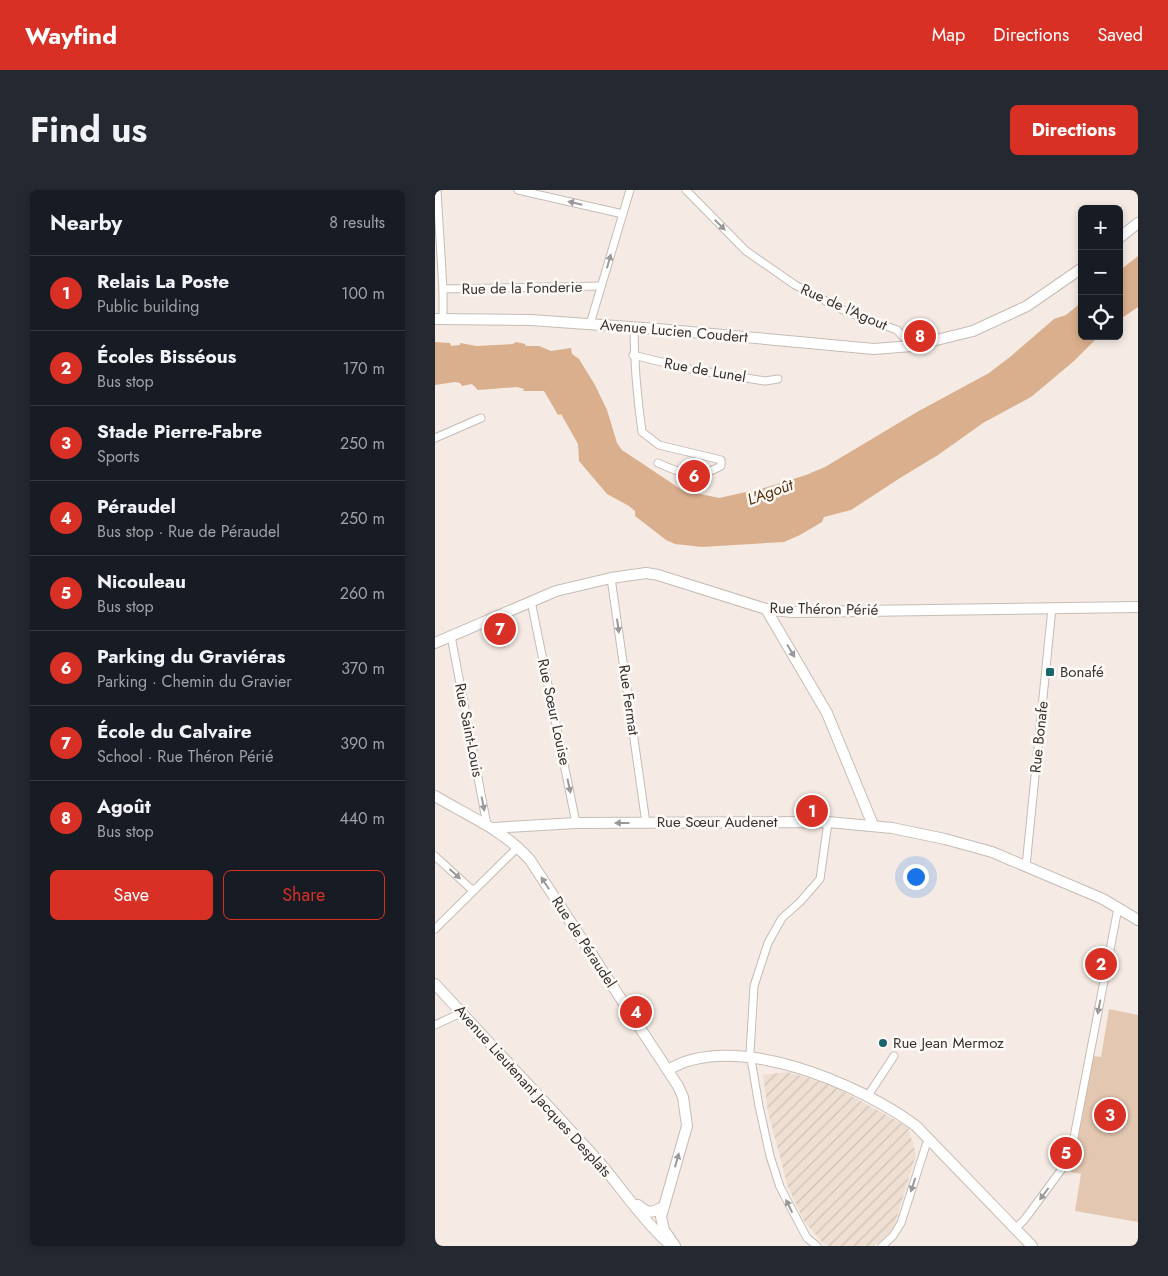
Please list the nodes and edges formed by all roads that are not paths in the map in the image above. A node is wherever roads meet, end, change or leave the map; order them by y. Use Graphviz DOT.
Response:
graph roads {
  1 [pos="437,190"];
  2 [pos="518,190"];
  3 [pos="630,190"];
  4 [pos="686,190"];
  5 [pos="623,214"];
  6 [pos="1138,223"];
  7 [pos="1123,235"];
  8 [pos="1078,271"];
  9 [pos="601,286"];
  10 [pos="443,290"];
  11 [pos="439,320"];
  12 [pos="590,324"];
  13 [pos="634,327"];
  14 [pos="912,346"];
  15 [pos="633,355"];
  16 [pos="778,379"];
  17 [pos="481,418"];
  18 [pos="435,438"];
  19 [pos="658,463"];
  20 [pos="611,578"];
  21 [pos="531,601"];
  22 [pos="1138,607"];
  23 [pos="1052,608"];
  24 [pos="766,609"];
  25 [pos="451,636"];
  26 [pos="436,642"];
  27 [pos="435,796"];
  28 [pos="866,807"];
  29 [pos="646,822"];
  30 [pos="828,822"];
  31 [pos="577,823"];
  32 [pos="857,824"];
  33 [pos="873,825"];
  34 [pos="490,826"];
  35 [pos="518,847"];
  36 [pos="435,856"];
  37 [pos="1026,866"];
  38 [pos="475,889"];
  39 [pos="1118,908"];
  40 [pos="1138,920"];
  41 [pos="435,928"];
  42 [pos="435,984"];
  43 [pos="463,1012"];
  44 [pos="435,1025"];
  45 [pos="895,1056"];
  46 [pos="751,1057"];
  47 [pos="668,1070"];
  48 [pos="867,1097"];
  49 [pos="930,1140"];
  50 [pos="631,1200"];
  51 [pos="663,1207"];
  52 [pos="1015,1229"];
  53 [pos="671,1246"];
  54 [pos="675,1246"];
  55 [pos="817,1246"];
  56 [pos="882,1246"];
  57 [pos="1032,1246"];
  1 -- 10 [label="street"];
  5 -- 2 [label="street, one-way"];
  3 -- 5 [label="street"];
  4 -- 14 [label="street, Rue de l'Agout, one-way"];
  9 -- 5 [label="street, one-way"];
  6 -- 7 [label="street"];
  8 -- 14 [label="street, Avenue Lucien Coudert"];
  9 -- 10 [label="street, Rue de la Fonderie"];
  9 -- 12 [label="street"];
  10 -- 11 [label="street"];
  11 -- 12 [label="street, Avenue Lucien Coudert"];
  12 -- 13 [label="street, Avenue Lucien Coudert"];
  13 -- 14 [label="street, Avenue Lucien Coudert"];
  13 -- 15 [label="street"];
  15 -- 16 [label="street, Rue de Lunel"];
  15 -- 19 [label="street"];
  17 -- 18 [label="street"];
  20 -- 21 [label="street, Rue Théron Périé"];
  20 -- 24 [label="street, Rue Théron Périé"];
  20 -- 29 [label="street, Rue Fermat, one-way"];
  21 -- 25 [label="street, Rue Théron Périé"];
  21 -- 31 [label="street, Rue Sœur Louise, one-way"];
  22 -- 23 [label="street, Rue Théron Périé"];
  23 -- 24 [label="street, Rue Théron Périé"];
  23 -- 37 [label="street, Rue Bonafe"];
  24 -- 28 [label="street, one-way"];
  25 -- 26 [label="street, Rue Théron Périé"];
  25 -- 34 [label="street, Rue Saint-Louis, one-way"];
  27 -- 34 [label="street"];
  28 -- 32 [label="street"];
  28 -- 33 [label="street"];
  29 -- 30 [label="street, Rue Sœur Audenet"];
  29 -- 31 [label="street, Rue Sœur Audenet, one-way"];
  30 -- 32 [label="street, Rue Sœur Audenet"];
  30 -- 46 [label="street"];
  31 -- 34 [label="street, Rue Sœur Audenet"];
  32 -- 33 [label="street, Rue Sœur Audenet"];
  33 -- 37 [label="street, Rue Sœur Audenet"];
  34 -- 35 [label="street, Rue de Péraudel"];
  35 -- 38 [label="street"];
  47 -- 35 [label="street, Rue de Péraudel, one-way"];
  36 -- 38 [label="street, one-way"];
  37 -- 39 [label="street, Rue Sœur Audenet"];
  38 -- 41 [label="street"];
  39 -- 40 [label="street, Rue Sœur Audenet"];
  39 -- 52 [label="street, one-way"];
  42 -- 43 [label="street, Avenue Lieutenant Jacques Desplats"];
  43 -- 44 [label="street"];
  43 -- 50 [label="street, Avenue Lieutenant Jacques Desplats"];
  45 -- 48 [label="street"];
  46 -- 47 [label="street"];
  46 -- 48 [label="street"];
  55 -- 46 [label="street, one-way"];
  51 -- 47 [label="street, Rue de Péraudel, one-way"];
  48 -- 49 [label="street"];
  49 -- 52 [label="street"];
  49 -- 56 [label="street, one-way"];
  50 -- 51 [label="street"];
  50 -- 53 [label="street"];
  51 -- 54 [label="street, Rue de Péraudel"];
  52 -- 57 [label="street"];
}
